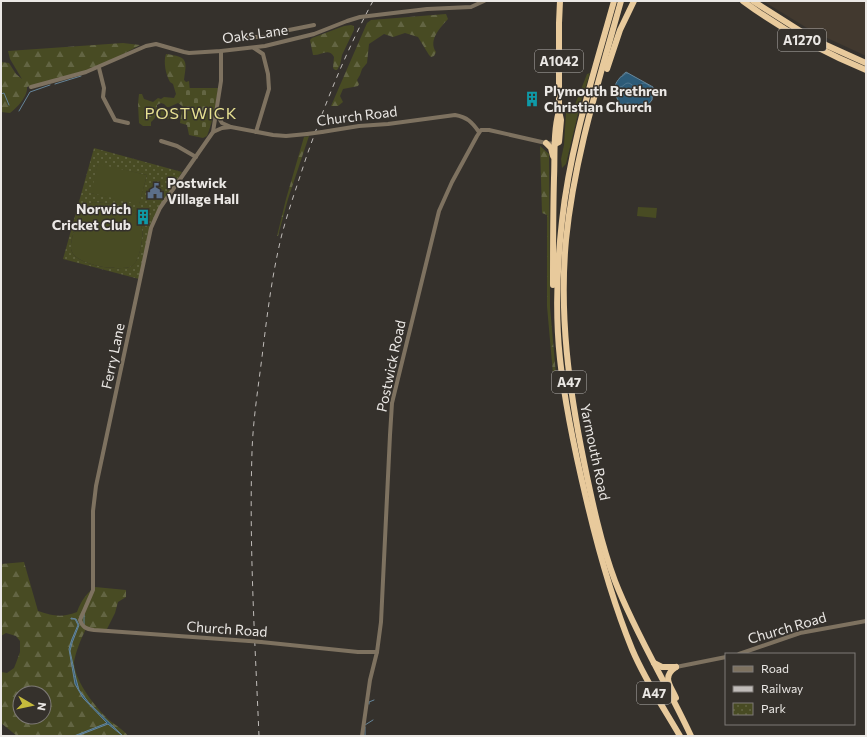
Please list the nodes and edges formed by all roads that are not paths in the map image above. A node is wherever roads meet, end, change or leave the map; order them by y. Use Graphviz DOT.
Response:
graph roads {
  1 [pos="484,1"];
  2 [pos="559,1"];
  3 [pos="614,1"];
  4 [pos="621,1"];
  5 [pos="634,1"];
  6 [pos="743,1"];
  7 [pos="754,1"];
  8 [pos="314,25"];
  9 [pos="295,30"];
  10 [pos="242,37"];
  11 [pos="296,39"];
  12 [pos="264,46"];
  13 [pos="254,48"];
  14 [pos="221,51"];
  15 [pos="263,54"];
  16 [pos="865,62"];
  17 [pos="99,68"];
  18 [pos="866,70"];
  19 [pos="31,87"];
  20 [pos="559,111"];
  21 [pos="217,115"];
  22 [pos="128,123"];
  23 [pos="231,127"];
  24 [pos="586,131"];
  25 [pos="213,132"];
  26 [pos="256,132"];
  27 [pos="479,132"];
  28 [pos="555,135"];
  29 [pos="162,141"];
  30 [pos="545,143"];
  31 [pos="555,144"];
  32 [pos="196,157"];
  33 [pos="554,169"];
  34 [pos="558,329"];
  35 [pos="80,620"];
  36 [pos="866,621"];
  37 [pos="377,652"];
  38 [pos="741,653"];
  39 [pos="725,657"];
  40 [pos="654,663"];
  41 [pos="676,667"];
  42 [pos="681,714"];
  43 [pos="362,736"];
  44 [pos="680,736"];
  45 [pos="691,736"];
  1 -- 11 [label="street, Oaks Lane"];
  2 -- 20 [label="highway, A1042"];
  3 -- 34 [label="highway, A47"];
  4 -- 24 [label="highway, A47"];
  5 -- 24 [label="highway, A47"];
  6 -- 18 [label="highway, A1270"];
  7 -- 16 [label="highway, A1270"];
  8 -- 9 [label="street"];
  9 -- 10 [label="street"];
  9 -- 11 [label="street"];
  11 -- 12 [label="street, Oaks Lane"];
  12 -- 13 [label="street, Oaks Lane"];
  12 -- 15 [label="street"];
  13 -- 14 [label="street, Oaks Lane"];
  13 -- 15 [label="street"];
  14 -- 17 [label="street, Oaks Lane"];
  14 -- 21 [label="street"];
  15 -- 26 [label="street"];
  17 -- 19 [label="street, Oaks Lane"];
  17 -- 22 [label="street"];
  20 -- 28 [label="highway, A1042"];
  20 -- 31 [label="highway, A1042"];
  21 -- 23 [label="street"];
  21 -- 25 [label="street"];
  23 -- 25 [label="street"];
  23 -- 26 [label="street, Church Road"];
  24 -- 40 [label="highway, Yarmouth Road / A47"];
  25 -- 32 [label="street, Ferry Lane"];
  26 -- 27 [label="street, Church Road, bridge"];
  27 -- 30 [label="street"];
  27 -- 37 [label="street, Postwick Road"];
  28 -- 30 [label="street"];
  28 -- 31 [label="highway, A1042"];
  29 -- 32 [label="street"];
  30 -- 31 [label="street"];
  30 -- 33 [label="highway, A47"];
  31 -- 33 [label="highway, A47"];
  32 -- 35 [label="street, Ferry Lane"];
  33 -- 34 [label="highway, A47"];
  34 -- 44 [label="highway, Yarmouth Road / A47"];
  35 -- 37 [label="street, Church Road, bridge"];
  36 -- 38 [label="street, Church Road"];
  37 -- 43 [label="street, Postwick Road"];
  39 -- 41 [label="street"];
  40 -- 41 [label="highway, A47"];
  40 -- 42 [label="highway, Yarmouth Road / A47"];
  41 -- 42 [label="highway, A47"];
  42 -- 45 [label="highway, Yarmouth Road / A47"];
}
